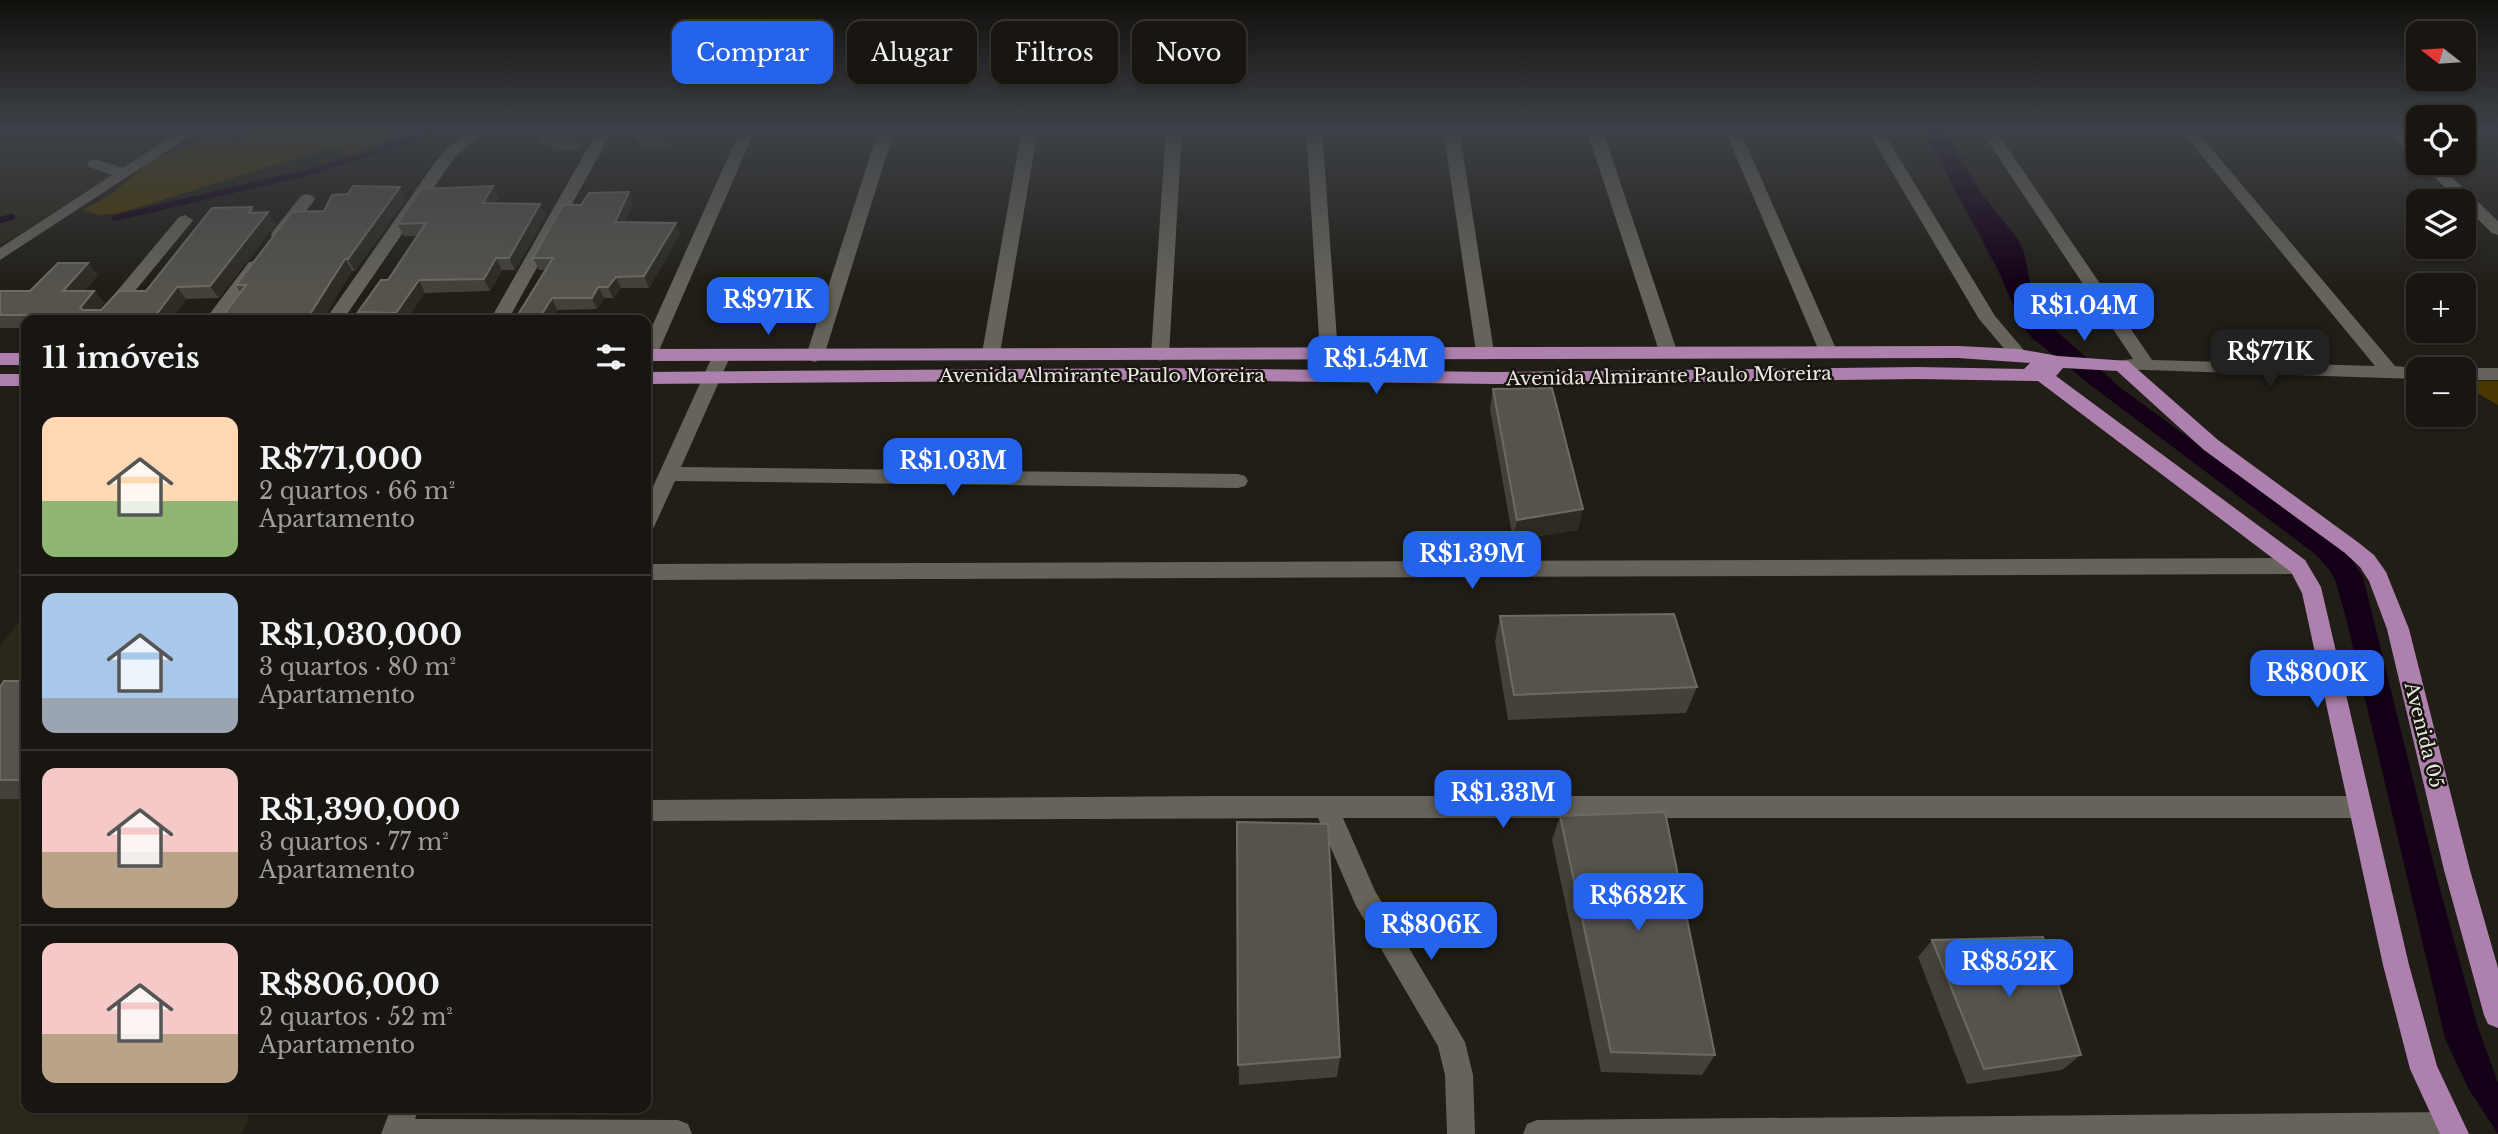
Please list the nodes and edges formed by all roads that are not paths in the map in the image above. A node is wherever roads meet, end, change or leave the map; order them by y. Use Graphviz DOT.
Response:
graph roads {
  1 [pos="112,181"];
  2 [pos="430,181"];
  3 [pos="577,181"];
  4 [pos="724,181"];
  5 [pos="870,181"];
  6 [pos="1021,181"];
  7 [pos="1171,181"];
  8 [pos="1318,181"];
  9 [pos="1459,181"];
  10 [pos="1612,181"];
  11 [pos="1754,181"];
  12 [pos="1905,181"];
  13 [pos="2022,181"];
  14 [pos="2230,181"];
  15 [pos="2447,181"];
  16 [pos="307,199"];
  17 [pos="186,220"];
  18 [pos="2498,230"];
  19 [pos="0,255"];
  20 [pos="106,315"];
  21 [pos="218,315"];
  22 [pos="337,315"];
  23 [pos="502,315"];
  24 [pos="651,346"];
  25 [pos="1668,351"];
  26 [pos="1828,351"];
  27 [pos="1485,352"];
  28 [pos="991,353"];
  29 [pos="1329,354"];
  30 [pos="651,355"];
  31 [pos="1160,355"];
  32 [pos="2019,355"];
  33 [pos="815,356"];
  34 [pos="721,357"];
  35 [pos="0,359"];
  36 [pos="21,359"];
  37 [pos="2113,364"];
  38 [pos="2146,365"];
  39 [pos="2054,366"];
  40 [pos="2390,373"];
  41 [pos="2406,373"];
  42 [pos="2476,374"];
  43 [pos="2498,374"];
  44 [pos="651,377"];
  45 [pos="711,377"];
  46 [pos="0,380"];
  47 [pos="21,380"];
  48 [pos="668,474"];
  49 [pos="1238,481"];
  50 [pos="651,513"];
  51 [pos="2298,566"];
  52 [pos="651,572"];
  53 [pos="2359,807"];
  54 [pos="1327,809"];
  55 [pos="651,811"];
  56 [pos="2498,1015"];
  57 [pos="403,1113"];
  58 [pos="2452,1130"];
  59 [pos="395,1134"];
  60 [pos="677,1134"];
  61 [pos="1461,1134"];
  62 [pos="1537,1134"];
  1 -- 19 [label="street"];
  2 -- 22 [label="street"];
  3 -- 23 [label="street"];
  4 -- 24 [label="street"];
  5 -- 33 [label="street"];
  6 -- 28 [label="street"];
  7 -- 31 [label="street"];
  8 -- 29 [label="street"];
  9 -- 27 [label="street"];
  10 -- 25 [label="street"];
  11 -- 26 [label="street"];
  12 -- 32 [label="street"];
  13 -- 38 [label="street"];
  14 -- 40 [label="street"];
  15 -- 18 [label="street"];
  16 -- 21 [label="street"];
  17 -- 20 [label="street"];
  25 -- 26 [label="main road, Avenida Almirante Paulo Moreira"];
  25 -- 27 [label="main road, Avenida Almirante Paulo Moreira"];
  26 -- 32 [label="main road, Avenida Almirante Paulo Moreira"];
  27 -- 29 [label="main road, Avenida Almirante Paulo Moreira"];
  28 -- 31 [label="main road, Avenida Almirante Paulo Moreira"];
  28 -- 33 [label="main road, Avenida Almirante Paulo Moreira"];
  29 -- 31 [label="main road, Avenida Almirante Paulo Moreira"];
  30 -- 34 [label="main road, Avenida Almirante Paulo Moreira"];
  32 -- 39 [label="main road"];
  33 -- 34 [label="main road, Avenida Almirante Paulo Moreira"];
  34 -- 45 [label="street"];
  35 -- 36 [label="main road"];
  37 -- 38 [label="street, Avenida Almirante Paulo Moreira"];
  37 -- 39 [label="main road, Avenida Almirante Paulo Moreira"];
  37 -- 56 [label="main road, Avenida 05"];
  38 -- 40 [label="street, Avenida Almirante Paulo Moreira"];
  39 -- 45 [label="main road, Avenida Almirante Paulo Moreira"];
  39 -- 51 [label="main road"];
  40 -- 41 [label="street, Avenida Almirante Paulo Moreira"];
  42 -- 43 [label="street"];
  44 -- 45 [label="main road, Avenida Almirante Paulo Moreira"];
  45 -- 48 [label="street"];
  46 -- 47 [label="main road"];
  48 -- 49 [label="street"];
  48 -- 50 [label="street"];
  51 -- 52 [label="street"];
  51 -- 53 [label="main road"];
  53 -- 54 [label="street"];
  53 -- 58 [label="main road"];
  54 -- 55 [label="street"];
  54 -- 61 [label="street"];
  57 -- 59 [label="street"];
  58 -- 62 [label="street"];
  59 -- 60 [label="street"];
}
